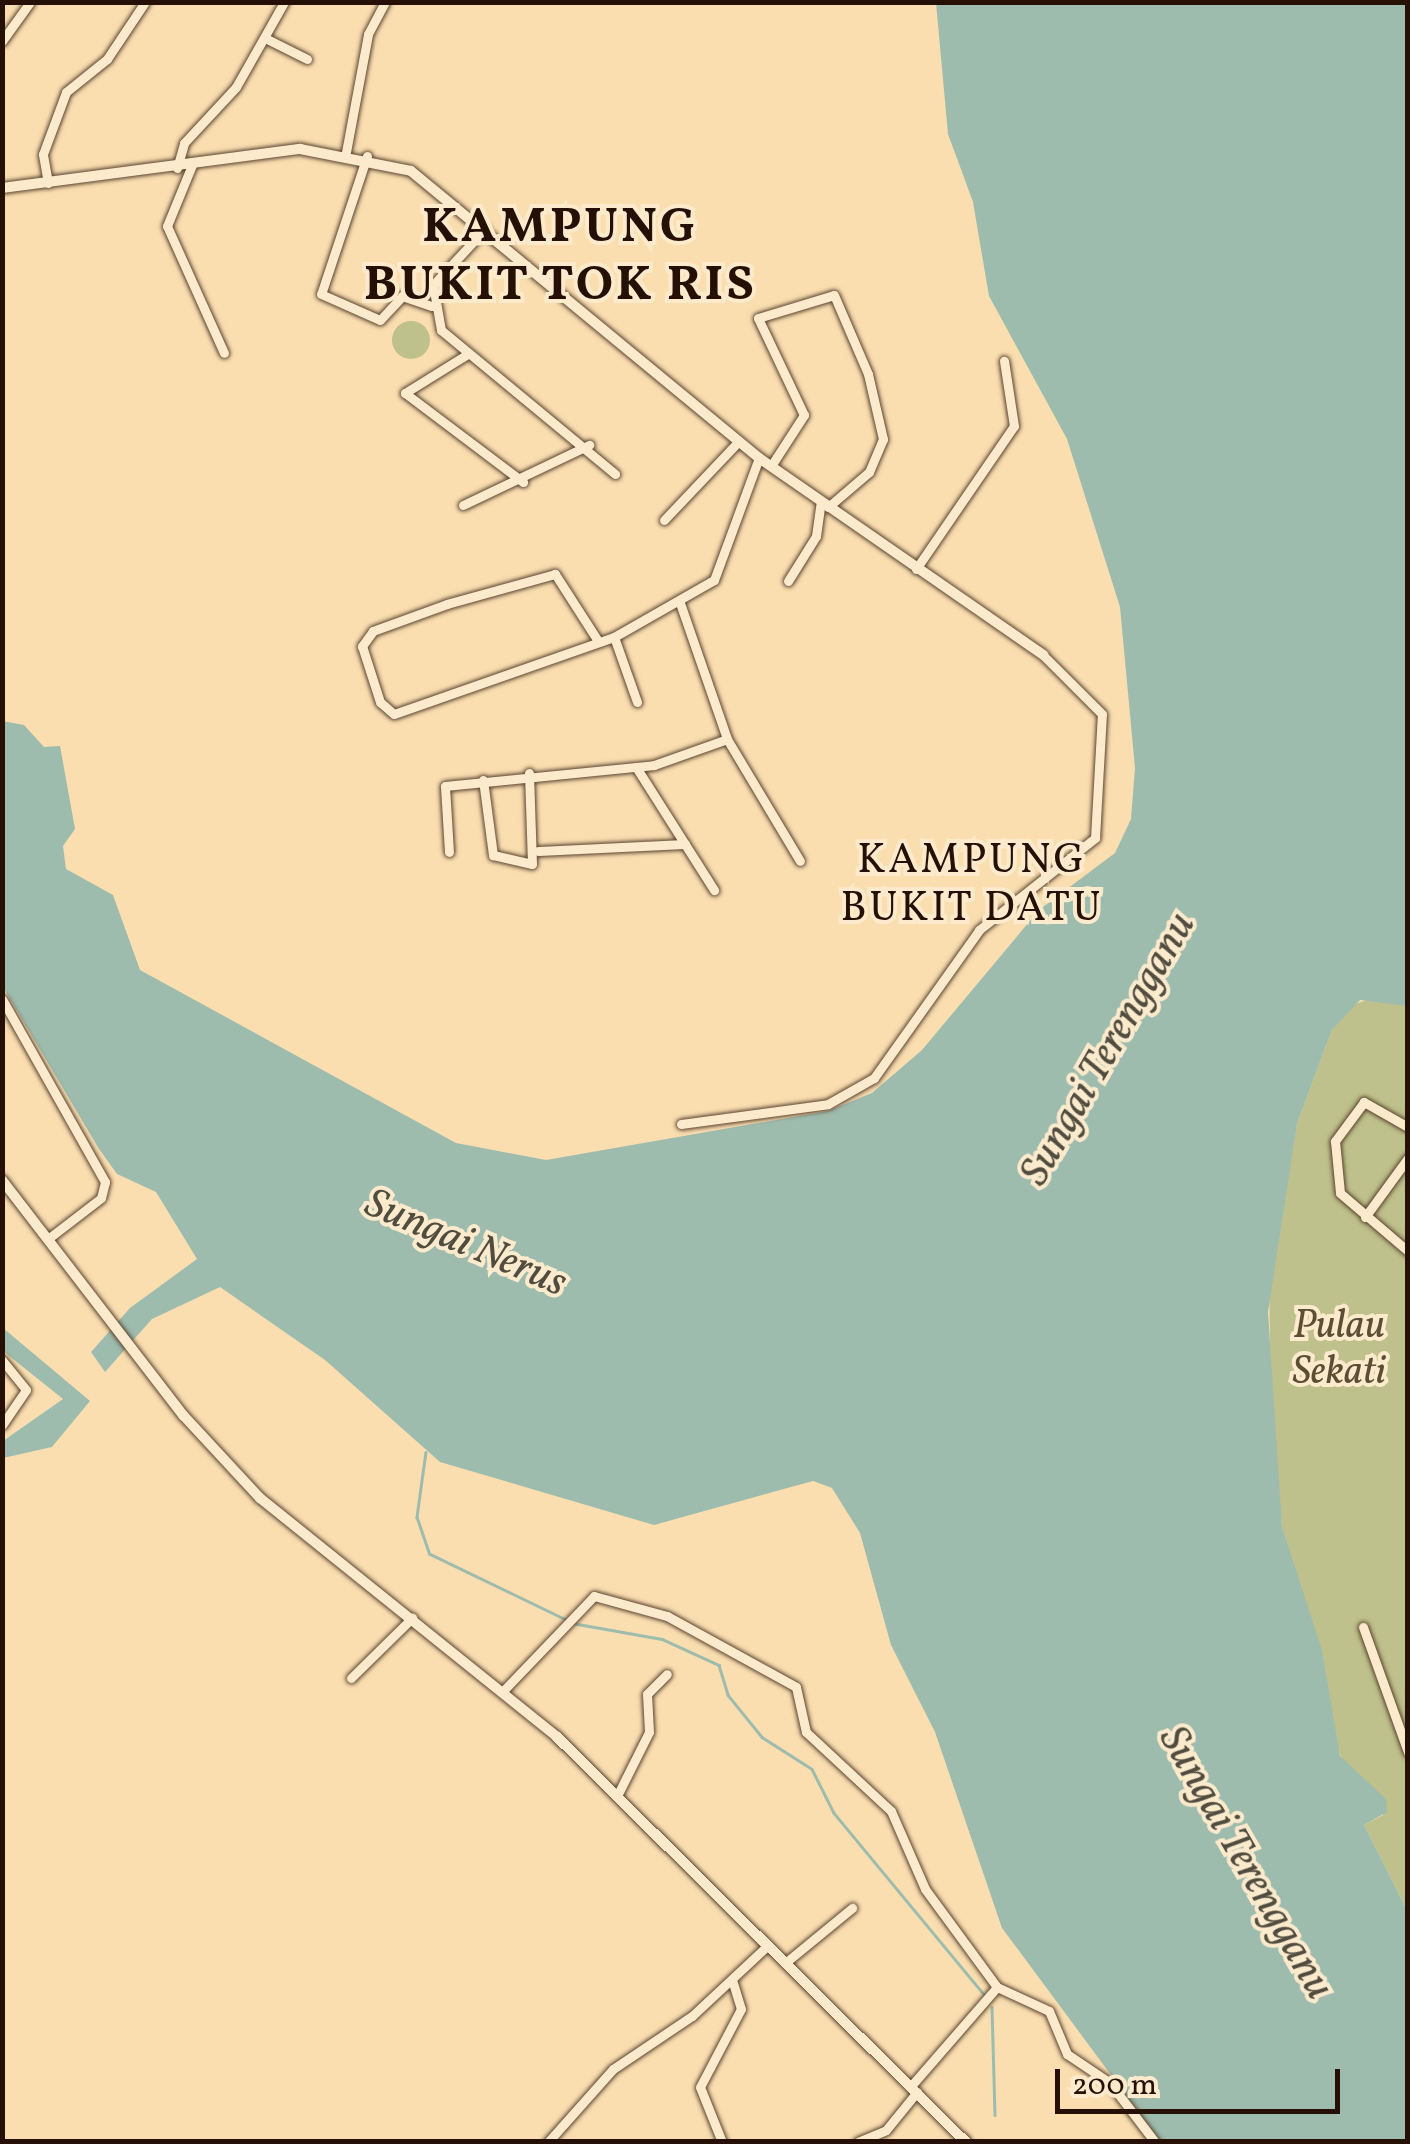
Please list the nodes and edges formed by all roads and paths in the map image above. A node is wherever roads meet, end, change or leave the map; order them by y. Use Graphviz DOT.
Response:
graph roads {
  1 [pos="30,2"];
  2 [pos="145,2"];
  3 [pos="284,2"];
  4 [pos="386,2"];
  5 [pos="265,38"];
  6 [pos="2,41"];
  7 [pos="307,59"];
  8 [pos="346,152"];
  9 [pos="367,156"];
  10 [pos="192,165"];
  11 [pos="176,168"];
  12 [pos="48,183"];
  13 [pos="2,188"];
  14 [pos="485,230"];
  15 [pos="431,306"];
  16 [pos="224,353"];
  17 [pos="466,355"];
  18 [pos="1004,361"];
  19 [pos="739,441"];
  20 [pos="588,446"];
  21 [pos="759,458"];
  22 [pos="771,466"];
  23 [pos="615,474"];
  24 [pos="523,482"];
  25 [pos="463,505"];
  26 [pos="825,505"];
  27 [pos="664,520"];
  28 [pos="916,569"];
  29 [pos="788,581"];
  30 [pos="680,603"];
  31 [pos="614,637"];
  32 [pos="598,641"];
  33 [pos="1042,656"];
  34 [pos="637,702"];
  35 [pos="727,739"];
  36 [pos="636,767"];
  37 [pos="530,774"];
  38 [pos="483,780"];
  39 [pos="685,844"];
  40 [pos="538,850"];
  41 [pos="449,852"];
  42 [pos="800,862"];
  43 [pos="714,890"];
  44 [pos="2,998"];
  45 [pos="681,1124"];
  46 [pos="1408,1126"];
  47 [pos="1408,1158"];
  48 [pos="2,1180"];
  49 [pos="14,1194"];
  50 [pos="2,1203"];
  51 [pos="1366,1217"];
  52 [pos="49,1238"];
  53 [pos="1408,1251"];
  54 [pos="2,1360"];
  55 [pos="2,1424"];
  56 [pos="412,1618"];
  57 [pos="1362,1627"];
  58 [pos="666,1674"];
  59 [pos="350,1678"];
  60 [pos="502,1692"];
  61 [pos="1408,1752"];
  62 [pos="618,1794"];
  63 [pos="852,1908"];
  64 [pos="767,1946"];
  65 [pos="784,1963"];
  66 [pos="732,1980"];
  67 [pos="997,1987"];
  68 [pos="914,2089"];
  69 [pos="548,2142"];
  70 [pos="722,2142"];
  71 [pos="858,2142"];
  72 [pos="966,2142"];
  73 [pos="1154,2142"];
  1 -- 6 [label="street"];
  2 -- 12 [label="street"];
  3 -- 5 [label="street"];
  4 -- 8 [label="street"];
  5 -- 7 [label="street"];
  5 -- 11 [label="street"];
  8 -- 9 [label="street"];
  8 -- 10 [label="street"];
  9 -- 14 [label="street"];
  9 -- 15 [label="street"];
  10 -- 11 [label="street"];
  10 -- 16 [label="street"];
  11 -- 12 [label="street"];
  12 -- 13 [label="street"];
  14 -- 15 [label="street"];
  14 -- 19 [label="street"];
  15 -- 17 [label="street"];
  17 -- 20 [label="street"];
  17 -- 24 [label="street"];
  18 -- 28 [label="street"];
  19 -- 21 [label="street"];
  19 -- 27 [label="street"];
  20 -- 23 [label="street"];
  20 -- 24 [label="street"];
  21 -- 22 [label="street"];
  21 -- 30 [label="street"];
  22 -- 26 [label="street"];
  22 -- 26 [label="street"];
  24 -- 25 [label="street"];
  26 -- 28 [label="street"];
  26 -- 29 [label="street"];
  28 -- 33 [label="street"];
  30 -- 31 [label="street"];
  30 -- 35 [label="street"];
  31 -- 32 [label="street"];
  31 -- 34 [label="street"];
  32 -- 32 [label="street"];
  33 -- 45 [label="street"];
  35 -- 36 [label="street"];
  35 -- 42 [label="street"];
  36 -- 37 [label="street"];
  36 -- 39 [label="street"];
  37 -- 38 [label="street"];
  37 -- 40 [label="street"];
  38 -- 40 [label="street"];
  38 -- 41 [label="street"];
  39 -- 40 [label="street"];
  39 -- 43 [label="street"];
  44 -- 52 [label="street"];
  46 -- 53 [label="street"];
  47 -- 51 [label="street"];
  48 -- 49 [label="street"];
  49 -- 50 [label="street"];
  49 -- 52 [label="street"];
  52 -- 56 [label="street"];
  54 -- 55 [label="street"];
  56 -- 59 [label="street"];
  56 -- 60 [label="street"];
  57 -- 61 [label="street"];
  58 -- 62 [label="street"];
  60 -- 62 [label="street"];
  60 -- 67 [label="street"];
  62 -- 64 [label="street"];
  63 -- 65 [label="street"];
  64 -- 65 [label="street"];
  64 -- 66 [label="street"];
  65 -- 68 [label="street"];
  66 -- 69 [label="street"];
  66 -- 70 [label="street"];
  67 -- 68 [label="street"];
  67 -- 73 [label="street"];
  68 -- 71 [label="street"];
  68 -- 72 [label="street"];
}
